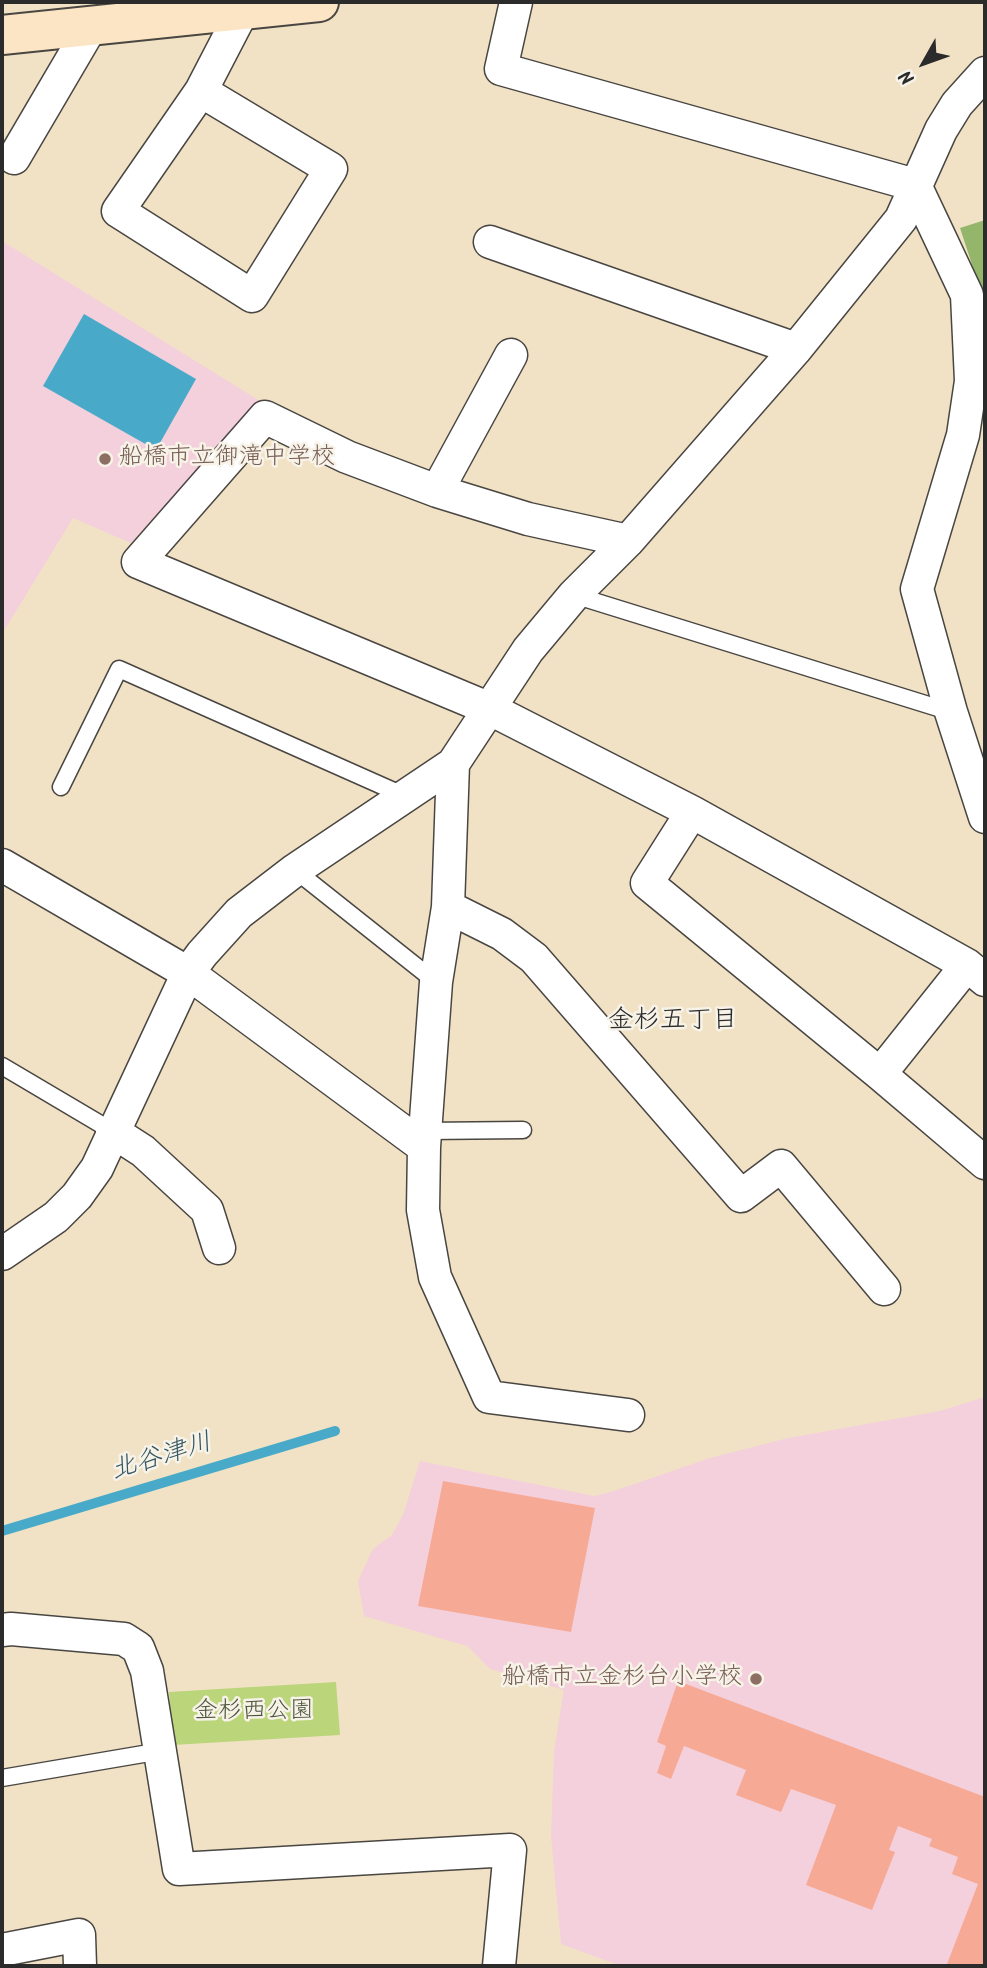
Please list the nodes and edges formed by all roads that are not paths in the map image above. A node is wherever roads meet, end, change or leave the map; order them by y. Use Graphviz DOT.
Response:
graph roads {
  1 [pos="319,2"];
  2 [pos="516,2"];
  3 [pos="263,6"];
  4 [pos="113,16"];
  5 [pos="2,34"];
  6 [pos="985,73"];
  7 [pos="201,91"];
  8 [pos="14,158"];
  9 [pos="915,185"];
  10 [pos="490,242"];
  11 [pos="796,349"];
  12 [pos="511,355"];
  13 [pos="974,440"];
  14 [pos="438,491"];
  15 [pos="628,541"];
  16 [pos="574,595"];
  17 [pos="490,709"];
  18 [pos="951,712"];
  19 [pos="453,764"];
  20 [pos="61,787"];
  21 [pos="405,796"];
  22 [pos="692,812"];
  23 [pos="985,817"];
  24 [pos="2,865"];
  25 [pos="295,870"];
  26 [pos="448,907"];
  27 [pos="976,972"];
  28 [pos="188,973"];
  29 [pos="436,982"];
  30 [pos="2,1066"];
  31 [pos="880,1074"];
  32 [pos="523,1130"];
  33 [pos="112,1131"];
  34 [pos="425,1139"];
  35 [pos="985,1163"];
  36 [pos="219,1248"];
  37 [pos="2,1254"];
  38 [pos="884,1289"];
  39 [pos="628,1415"];
  40 [pos="2,1630"];
  41 [pos="162,1751"];
  42 [pos="2,1778"];
  43 [pos="2,1950"];
  44 [pos="80,1966"];
  45 [pos="499,1966"];
  1 -- 3 [label="main road"];
  2 -- 9 [label="street"];
  3 -- 4 [label="main road"];
  3 -- 7 [label="street"];
  4 -- 5 [label="main road"];
  4 -- 8 [label="street"];
  6 -- 9 [label="street"];
  7 -- 7 [label="street"];
  9 -- 11 [label="street"];
  9 -- 13 [label="street"];
  10 -- 11 [label="street"];
  11 -- 15 [label="street"];
  12 -- 14 [label="street"];
  13 -- 18 [label="street"];
  14 -- 15 [label="street"];
  14 -- 17 [label="street"];
  15 -- 16 [label="street"];
  16 -- 17 [label="street"];
  16 -- 18 [label="lane"];
  17 -- 19 [label="street"];
  17 -- 22 [label="street"];
  18 -- 23 [label="street"];
  19 -- 21 [label="street"];
  19 -- 26 [label="street"];
  20 -- 21 [label="lane"];
  21 -- 25 [label="street"];
  22 -- 27 [label="street"];
  22 -- 31 [label="street"];
  24 -- 28 [label="street"];
  25 -- 28 [label="street"];
  25 -- 29 [label="lane"];
  26 -- 29 [label="street"];
  26 -- 38 [label="street"];
  27 -- 31 [label="street"];
  28 -- 33 [label="street"];
  28 -- 34 [label="street"];
  29 -- 34 [label="street"];
  30 -- 33 [label="lane"];
  31 -- 35 [label="street"];
  32 -- 34 [label="lane"];
  33 -- 36 [label="street"];
  33 -- 37 [label="street"];
  34 -- 39 [label="street"];
  40 -- 41 [label="street"];
  41 -- 42 [label="lane"];
  41 -- 45 [label="street"];
  43 -- 44 [label="street"];
}
